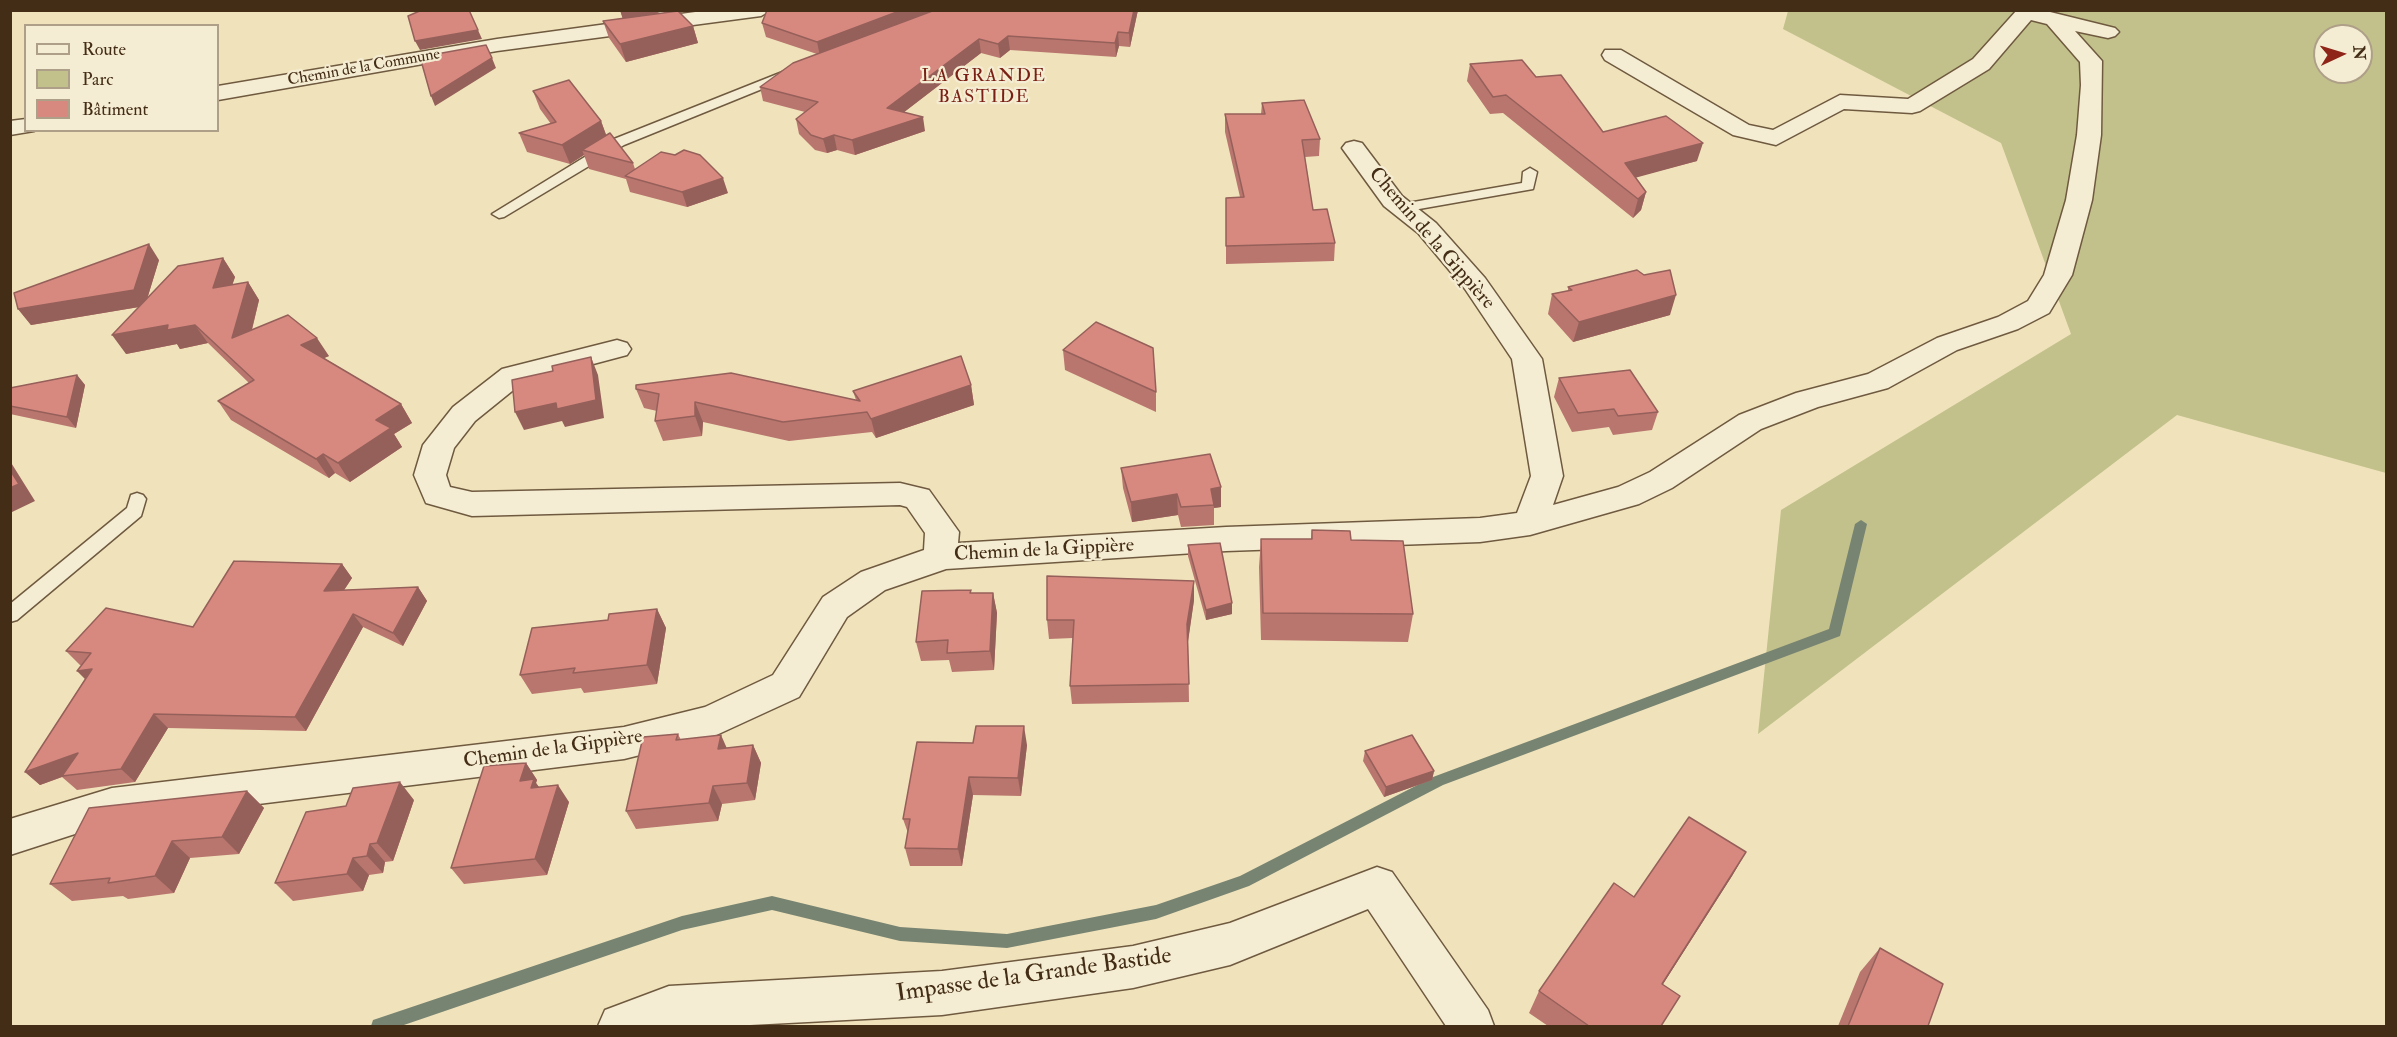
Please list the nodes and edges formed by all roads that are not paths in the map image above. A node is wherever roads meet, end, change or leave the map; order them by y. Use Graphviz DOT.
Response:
graph roads {
  1 [pos="656,10"];
  2 [pos="761,10"];
  3 [pos="689,20"];
  4 [pos="2056,22"];
  5 [pos="2108,32"];
  6 [pos="1613,56"];
  7 [pos="798,69"];
  8 [pos="219,93"];
  9 [pos="1354,148"];
  10 [pos="1530,172"];
  11 [pos="1402,208"];
  12 [pos="499,214"];
  13 [pos="617,349"];
  14 [pos="137,499"];
  15 [pos="1530,523"];
  16 [pos="941,557"];
  17 [pos="10,615"];
  18 [pos="10,837"];
  19 [pos="621,1026"];
  20 [pos="1472,1026"];
  1 -- 3 [label="lane"];
  2 -- 3 [label="street, Chemin de la Commune"];
  3 -- 8 [label="street, Chemin de la Commune"];
  4 -- 5 [label="street"];
  4 -- 6 [label="street"];
  4 -- 15 [label="street"];
  7 -- 12 [label="lane"];
  9 -- 11 [label="street, Chemin de la Gippière"];
  10 -- 11 [label="lane"];
  11 -- 15 [label="street, Chemin de la Gippière"];
  13 -- 16 [label="street"];
  14 -- 17 [label="lane"];
  15 -- 16 [label="street, Chemin de la Gippière"];
  16 -- 18 [label="street, Chemin de la Gippière"];
  19 -- 20 [label="street, Impasse de la Grande Bastide"];
}
